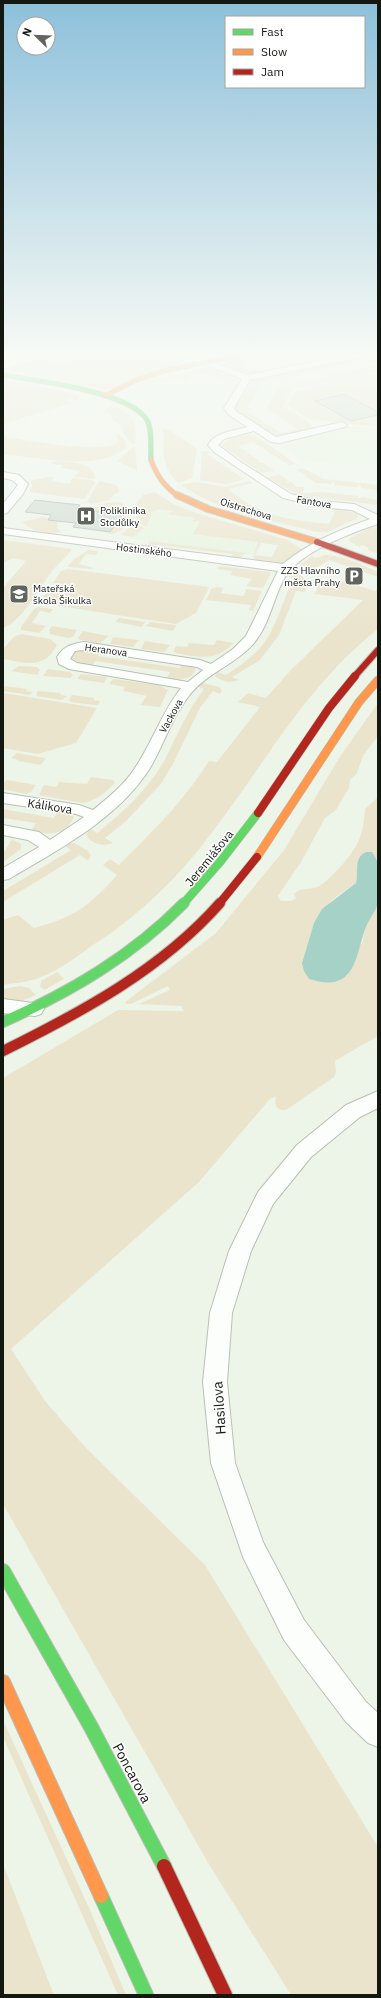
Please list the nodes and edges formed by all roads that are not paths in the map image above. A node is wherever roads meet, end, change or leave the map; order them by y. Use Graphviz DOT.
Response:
graph roads {
  1 [pos="150,445"];
  2 [pos="213,445"];
  3 [pos="3,475"];
  4 [pos="3,511"];
  5 [pos="378,519"];
  6 [pos="3,531"];
  7 [pos="322,543"];
  8 [pos="378,564"];
  9 [pos="285,568"];
  10 [pos="378,650"];
  11 [pos="212,669"];
  12 [pos="378,680"];
  13 [pos="189,686"];
  14 [pos="3,798"];
  15 [pos="96,816"];
  16 [pos="3,830"];
  17 [pos="50,847"];
  18 [pos="3,875"];
  19 [pos="3,1006"];
  20 [pos="35,1009"];
  21 [pos="3,1022"];
  22 [pos="3,1052"];
  23 [pos="378,1099"];
  24 [pos="3,1571"];
  25 [pos="3,1682"];
  26 [pos="378,1733"];
  27 [pos="146,1995"];
  28 [pos="225,1995"];
  1 -- 7 [label="main road, Oistrachova"];
  2 -- 5 [label="street, Fantova"];
  3 -- 4 [label="street"];
  5 -- 7 [label="street, Fantova"];
  6 -- 9 [label="street, Hostinského"];
  7 -- 8 [label="main road, Oistrachova"];
  7 -- 9 [label="street"];
  9 -- 11 [label="street, Vackova"];
  10 -- 20 [label="main road, Jeremiášova"];
  11 -- 13 [label="street, Vackova"];
  11 -- 13 [label="street, Heranova"];
  12 -- 22 [label="main road"];
  13 -- 15 [label="street, Vackova"];
  14 -- 15 [label="street, Kálikova"];
  15 -- 17 [label="street, Vackova"];
  16 -- 17 [label="street"];
  17 -- 18 [label="street, Vackova"];
  19 -- 20 [label="street"];
  20 -- 21 [label="main road, Jeremiášova"];
  23 -- 26 [label="street, Hasilova"];
  24 -- 28 [label="main road, Poncarova"];
  25 -- 27 [label="main road"];
}
